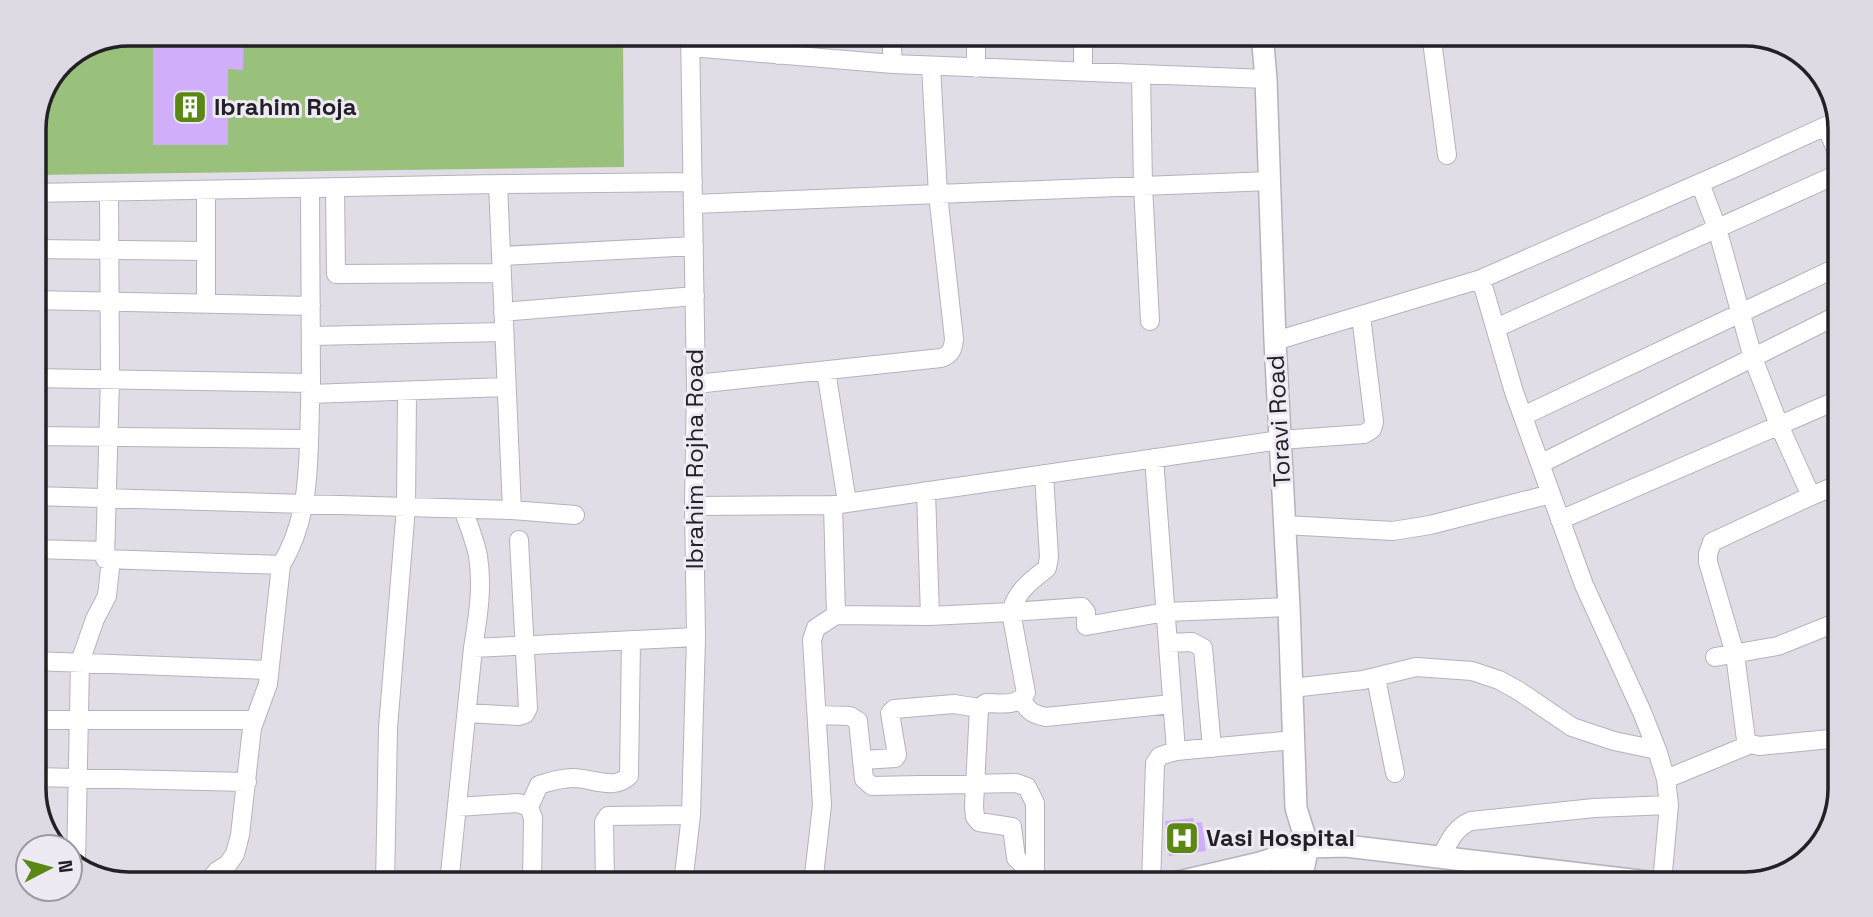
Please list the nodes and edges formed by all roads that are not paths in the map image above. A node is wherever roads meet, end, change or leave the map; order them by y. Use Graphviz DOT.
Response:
graph roads {
  1 [pos="691,46"];
  2 [pos="728,46"];
  3 [pos="778,46"];
  4 [pos="892,46"];
  5 [pos="976,46"];
  6 [pos="1083,46"];
  7 [pos="1263,46"];
  8 [pos="1433,46"];
  9 [pos="778,54"];
  10 [pos="893,64"];
  11 [pos="931,66"];
  12 [pos="976,68"];
  13 [pos="1083,72"];
  14 [pos="1142,74"];
  15 [pos="1266,79"];
  16 [pos="1827,125"];
  17 [pos="1447,155"];
  18 [pos="1827,179"];
  19 [pos="1269,181"];
  20 [pos="693,182"];
  21 [pos="1700,183"];
  22 [pos="498,184"];
  23 [pos="1143,186"];
  24 [pos="335,187"];
  25 [pos="310,188"];
  26 [pos="206,190"];
  27 [pos="109,191"];
  28 [pos="46,193"];
  29 [pos="938,194"];
  30 [pos="694,204"];
  31 [pos="1717,228"];
  32 [pos="694,246"];
  33 [pos="46,249"];
  34 [pos="109,250"];
  35 [pos="206,251"];
  36 [pos="501,264"];
  37 [pos="1827,272"];
  38 [pos="1480,279"];
  39 [pos="695,296"];
  40 [pos="46,300"];
  41 [pos="109,302"];
  42 [pos="206,304"];
  43 [pos="311,306"];
  44 [pos="503,312"];
  45 [pos="1740,313"];
  46 [pos="1361,316"];
  47 [pos="1827,320"];
  48 [pos="1150,321"];
  49 [pos="1496,328"];
  50 [pos="504,332"];
  51 [pos="311,336"];
  52 [pos="1275,341"];
  53 [pos="1754,358"];
  54 [pos="826,371"];
  55 [pos="46,378"];
  56 [pos="110,379"];
  57 [pos="696,384"];
  58 [pos="506,387"];
  59 [pos="311,388"];
  60 [pos="407,391"];
  61 [pos="1827,404"];
  62 [pos="1523,416"];
  63 [pos="1779,425"];
  64 [pos="46,436"];
  65 [pos="108,437"];
  66 [pos="308,439"];
  67 [pos="1280,440"];
  68 [pos="1154,458"];
  69 [pos="1540,464"];
  70 [pos="1044,474"];
  71 [pos="1828,489"];
  72 [pos="926,491"];
  73 [pos="1551,494"];
  74 [pos="46,496"];
  75 [pos="1811,496"];
  76 [pos="107,498"];
  77 [pos="840,503"];
  78 [pos="305,504"];
  79 [pos="694,506"];
  80 [pos="406,507"];
  81 [pos="463,509"];
  82 [pos="512,510"];
  83 [pos="575,515"];
  84 [pos="1560,520"];
  85 [pos="1284,525"];
  86 [pos="519,540"];
  87 [pos="46,551"];
  88 [pos="108,555"];
  89 [pos="281,565"];
  90 [pos="1289,607"];
  91 [pos="1011,612"];
  92 [pos="1166,612"];
  93 [pos="836,615"];
  94 [pos="929,616"];
  95 [pos="1828,626"];
  96 [pos="696,637"];
  97 [pos="631,640"];
  98 [pos="1168,643"];
  99 [pos="526,645"];
  100 [pos="473,648"];
  101 [pos="1735,654"];
  102 [pos="1715,657"];
  103 [pos="46,661"];
  104 [pos="80,662"];
  105 [pos="269,670"];
  106 [pos="1376,678"];
  107 [pos="1292,688"];
  108 [pos="1023,699"];
  109 [pos="1172,704"];
  110 [pos="979,708"];
  111 [pos="467,713"];
  112 [pos="817,715"];
  113 [pos="46,720"];
  114 [pos="79,720"];
  115 [pos="255,720"];
  116 [pos="1828,739"];
  117 [pos="1294,740"];
  118 [pos="1751,744"];
  119 [pos="1212,748"];
  120 [pos="1657,750"];
  121 [pos="1176,751"];
  122 [pos="863,760"];
  123 [pos="1395,773"];
  124 [pos="46,778"];
  125 [pos="78,779"];
  126 [pos="1665,779"];
  127 [pos="247,782"];
  128 [pos="976,783"];
  129 [pos="1669,805"];
  130 [pos="457,807"];
  131 [pos="529,807"];
  132 [pos="1296,808"];
  133 [pos="691,815"];
  134 [pos="77,833"];
  135 [pos="1308,847"];
  136 [pos="1286,853"];
  137 [pos="1441,857"];
  138 [pos="216,872"];
  139 [pos="385,872"];
  140 [pos="450,872"];
  141 [pos="532,872"];
  142 [pos="604,872"];
  143 [pos="684,872"];
  144 [pos="814,872"];
  145 [pos="1028,872"];
  146 [pos="1035,872"];
  147 [pos="1151,872"];
  148 [pos="1224,872"];
  149 [pos="1282,872"];
  150 [pos="1303,872"];
  151 [pos="1552,872"];
  152 [pos="1664,872"];
  1 -- 20 [label="street, Ibrahim Rojha Road"];
  2 -- 9 [label="street"];
  3 -- 9 [label="street"];
  4 -- 10 [label="street"];
  5 -- 12 [label="street"];
  6 -- 13 [label="street"];
  7 -- 15 [label="main road, Toravi Road"];
  8 -- 17 [label="street"];
  9 -- 10 [label="street"];
  10 -- 11 [label="street"];
  11 -- 12 [label="street"];
  11 -- 29 [label="street"];
  12 -- 13 [label="street"];
  13 -- 14 [label="street"];
  14 -- 15 [label="street"];
  14 -- 23 [label="street"];
  15 -- 19 [label="main road, Toravi Road"];
  16 -- 21 [label="street"];
  18 -- 31 [label="street"];
  19 -- 23 [label="street"];
  19 -- 52 [label="main road, Toravi Road"];
  20 -- 22 [label="street"];
  20 -- 30 [label="street, Ibrahim Rojha Road"];
  21 -- 31 [label="street"];
  21 -- 38 [label="street"];
  22 -- 24 [label="street"];
  22 -- 36 [label="street"];
  23 -- 29 [label="street"];
  23 -- 48 [label="street"];
  24 -- 25 [label="street"];
  24 -- 36 [label="street"];
  25 -- 26 [label="street"];
  25 -- 43 [label="street"];
  26 -- 27 [label="street"];
  26 -- 35 [label="street"];
  27 -- 28 [label="street"];
  27 -- 34 [label="street"];
  29 -- 30 [label="street"];
  29 -- 54 [label="street"];
  30 -- 32 [label="street, Ibrahim Rojha Road"];
  31 -- 45 [label="street"];
  31 -- 49 [label="street"];
  32 -- 36 [label="street"];
  32 -- 39 [label="street, Ibrahim Rojha Road"];
  33 -- 34 [label="street"];
  34 -- 35 [label="street"];
  34 -- 41 [label="street"];
  35 -- 42 [label="street"];
  36 -- 44 [label="street"];
  37 -- 45 [label="street"];
  38 -- 46 [label="street"];
  38 -- 49 [label="street"];
  39 -- 44 [label="street"];
  39 -- 57 [label="street, Ibrahim Rojha Road"];
  40 -- 41 [label="street"];
  41 -- 42 [label="street"];
  41 -- 56 [label="street"];
  42 -- 43 [label="street"];
  43 -- 51 [label="street"];
  44 -- 50 [label="street"];
  45 -- 53 [label="street"];
  45 -- 62 [label="street"];
  46 -- 52 [label="street"];
  46 -- 67 [label="street"];
  47 -- 53 [label="street"];
  49 -- 62 [label="street"];
  50 -- 51 [label="street"];
  50 -- 58 [label="street"];
  51 -- 59 [label="street"];
  52 -- 67 [label="main road, Toravi Road"];
  53 -- 63 [label="street"];
  53 -- 69 [label="street"];
  54 -- 57 [label="street"];
  54 -- 77 [label="street"];
  55 -- 56 [label="street"];
  56 -- 59 [label="street"];
  56 -- 65 [label="street"];
  57 -- 79 [label="street, Ibrahim Rojha Road"];
  58 -- 60 [label="street"];
  58 -- 82 [label="street"];
  59 -- 60 [label="street"];
  59 -- 66 [label="street"];
  60 -- 80 [label="street"];
  61 -- 63 [label="street"];
  62 -- 69 [label="street"];
  63 -- 75 [label="street"];
  63 -- 84 [label="street"];
  64 -- 65 [label="street"];
  65 -- 66 [label="street"];
  65 -- 76 [label="street"];
  66 -- 78 [label="street"];
  67 -- 68 [label="street"];
  67 -- 85 [label="main road, Toravi Road"];
  68 -- 70 [label="street"];
  68 -- 92 [label="street"];
  69 -- 73 [label="street"];
  70 -- 72 [label="street"];
  70 -- 91 [label="street"];
  71 -- 75 [label="street"];
  72 -- 77 [label="street"];
  72 -- 94 [label="street"];
  73 -- 84 [label="street"];
  73 -- 85 [label="street"];
  74 -- 76 [label="street"];
  75 -- 101 [label="street"];
  76 -- 78 [label="street"];
  76 -- 88 [label="street"];
  77 -- 79 [label="street"];
  77 -- 93 [label="street"];
  78 -- 80 [label="street"];
  78 -- 89 [label="street"];
  79 -- 96 [label="street, Ibrahim Rojha Road"];
  80 -- 81 [label="street"];
  80 -- 139 [label="street"];
  81 -- 82 [label="street"];
  81 -- 100 [label="street"];
  82 -- 83 [label="street"];
  84 -- 120 [label="street"];
  85 -- 90 [label="main road, Toravi Road"];
  86 -- 99 [label="street"];
  87 -- 88 [label="street"];
  88 -- 89 [label="street"];
  88 -- 104 [label="street"];
  89 -- 105 [label="street"];
  90 -- 92 [label="street"];
  90 -- 107 [label="main road, Toravi Road"];
  91 -- 92 [label="street"];
  91 -- 94 [label="street"];
  91 -- 108 [label="street"];
  92 -- 98 [label="street"];
  93 -- 94 [label="street"];
  93 -- 112 [label="street"];
  95 -- 101 [label="street"];
  96 -- 97 [label="street"];
  96 -- 133 [label="street, Ibrahim Rojha Road"];
  97 -- 99 [label="street"];
  97 -- 131 [label="street"];
  98 -- 109 [label="street"];
  98 -- 119 [label="street"];
  99 -- 100 [label="street"];
  99 -- 111 [label="street"];
  100 -- 111 [label="street"];
  101 -- 102 [label="street"];
  101 -- 118 [label="street"];
  103 -- 104 [label="street"];
  104 -- 105 [label="street"];
  104 -- 114 [label="street"];
  105 -- 115 [label="street"];
  106 -- 107 [label="street"];
  106 -- 120 [label="street"];
  106 -- 123 [label="street"];
  107 -- 117 [label="main road, Toravi Road"];
  108 -- 109 [label="street"];
  108 -- 110 [label="street"];
  109 -- 121 [label="street"];
  110 -- 122 [label="street"];
  110 -- 128 [label="street"];
  111 -- 130 [label="street"];
  112 -- 122 [label="street"];
  112 -- 144 [label="street"];
  113 -- 114 [label="street"];
  114 -- 115 [label="street"];
  114 -- 125 [label="street"];
  115 -- 127 [label="street"];
  116 -- 118 [label="street"];
  117 -- 119 [label="street"];
  117 -- 132 [label="main road, Toravi Road"];
  118 -- 126 [label="street"];
  119 -- 121 [label="street"];
  120 -- 126 [label="street"];
  121 -- 147 [label="street"];
  122 -- 128 [label="street"];
  124 -- 125 [label="street"];
  125 -- 127 [label="street"];
  125 -- 134 [label="street"];
  126 -- 129 [label="street"];
  127 -- 138 [label="street"];
  128 -- 145 [label="street"];
  128 -- 146 [label="street"];
  129 -- 137 [label="street"];
  129 -- 152 [label="street"];
  130 -- 131 [label="street"];
  130 -- 140 [label="street"];
  131 -- 141 [label="street"];
  132 -- 135 [label="main road"];
  132 -- 136 [label="main road"];
  133 -- 142 [label="street"];
  133 -- 143 [label="street, Ibrahim Rojha Road"];
  135 -- 136 [label="main road"];
  135 -- 137 [label="main road"];
  135 -- 150 [label="main road"];
  136 -- 148 [label="main road"];
  136 -- 149 [label="main road"];
  137 -- 151 [label="main road"];
}
